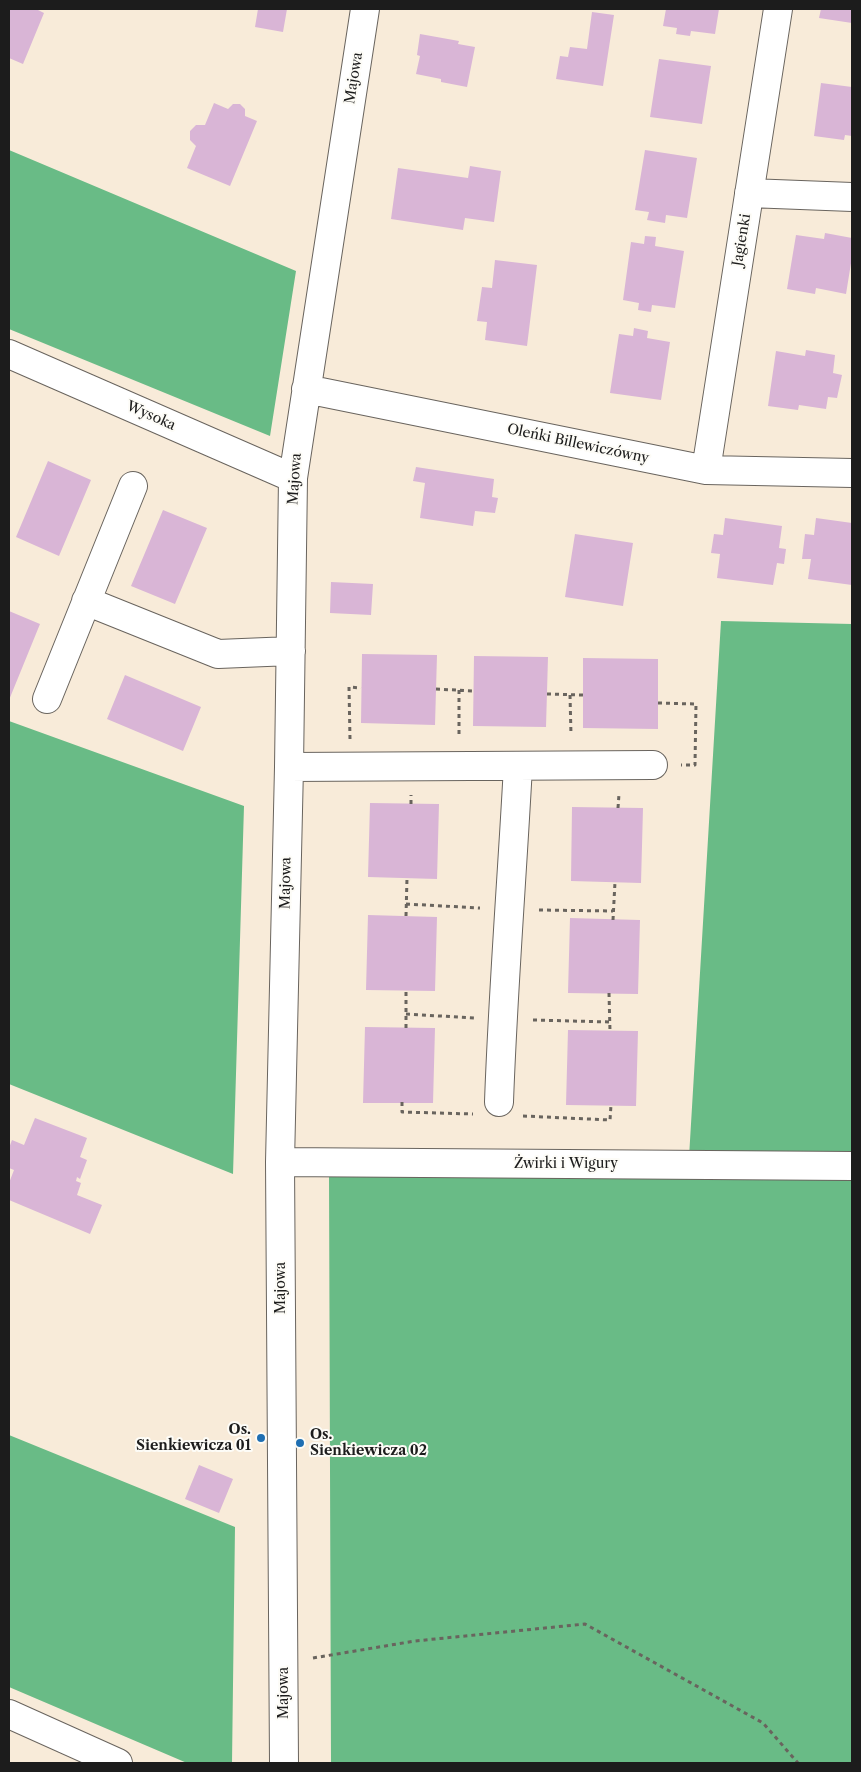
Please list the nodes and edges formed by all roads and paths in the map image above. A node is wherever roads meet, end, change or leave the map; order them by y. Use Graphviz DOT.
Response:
graph roads {
  1 [pos="365,9"];
  2 [pos="778,9"];
  3 [pos="749,193"];
  4 [pos="852,197"];
  5 [pos="9,354"];
  6 [pos="306,388"];
  7 [pos="706,470"];
  8 [pos="852,473"];
  9 [pos="293,478"];
  10 [pos="133,486"];
  11 [pos="86,601"];
  12 [pos="291,651"];
  13 [pos="362,688"];
  14 [pos="436,690"];
  15 [pos="458,690"];
  16 [pos="473,691"];
  17 [pos="547,694"];
  18 [pos="570,695"];
  19 [pos="583,695"];
  20 [pos="47,699"];
  21 [pos="658,704"];
  22 [pos="653,765"];
  23 [pos="459,766"];
  24 [pos="518,766"];
  25 [pos="573,766"];
  26 [pos="289,767"];
  27 [pos="350,767"];
  28 [pos="407,878"];
  29 [pos="615,882"];
  30 [pos="406,916"];
  31 [pos="613,920"];
  32 [pos="406,991"];
  33 [pos="609,994"];
  34 [pos="406,1028"];
  35 [pos="610,1031"];
  36 [pos="402,1102"];
  37 [pos="611,1105"];
  38 [pos="499,1108"];
  39 [pos="280,1162"];
  40 [pos="852,1166"];
  41 [pos="283,1664"];
  42 [pos="9,1714"];
  43 [pos="118,1763"];
  44 [pos="284,1763"];
  45 [pos="798,1763"];
  1 -- 6 [label="street, Majowa"];
  2 -- 3 [label="street, Jagienki"];
  3 -- 4 [label="street"];
  3 -- 7 [label="street, Jagienki"];
  5 -- 9 [label="street, Wysoka"];
  6 -- 7 [label="street, Oleńki Billewiczówny"];
  6 -- 9 [label="street, Majowa"];
  7 -- 8 [label="street, Oleńki Billewiczówny"];
  9 -- 12 [label="street, Majowa"];
  10 -- 11 [label="street"];
  11 -- 12 [label="street"];
  11 -- 20 [label="street"];
  12 -- 26 [label="street, Majowa"];
  13 -- 27 [label="path"];
  14 -- 15 [label="path"];
  15 -- 16 [label="path"];
  15 -- 23 [label="path"];
  17 -- 18 [label="path"];
  18 -- 19 [label="path"];
  18 -- 25 [label="path"];
  21 -- 22 [label="path"];
  22 -- 25 [label="street"];
  23 -- 24 [label="street"];
  23 -- 27 [label="street"];
  24 -- 25 [label="street"];
  24 -- 38 [label="street"];
  26 -- 27 [label="street"];
  26 -- 39 [label="street, Majowa"];
  28 -- 30 [label="path"];
  29 -- 31 [label="path"];
  32 -- 34 [label="path"];
  33 -- 35 [label="path"];
  36 -- 38 [label="path"];
  37 -- 38 [label="path"];
  39 -- 40 [label="street, Żwirki i Wigury"];
  39 -- 41 [label="street, Majowa"];
  41 -- 44 [label="street, Majowa"];
  41 -- 45 [label="path"];
  42 -- 43 [label="street"];
}
